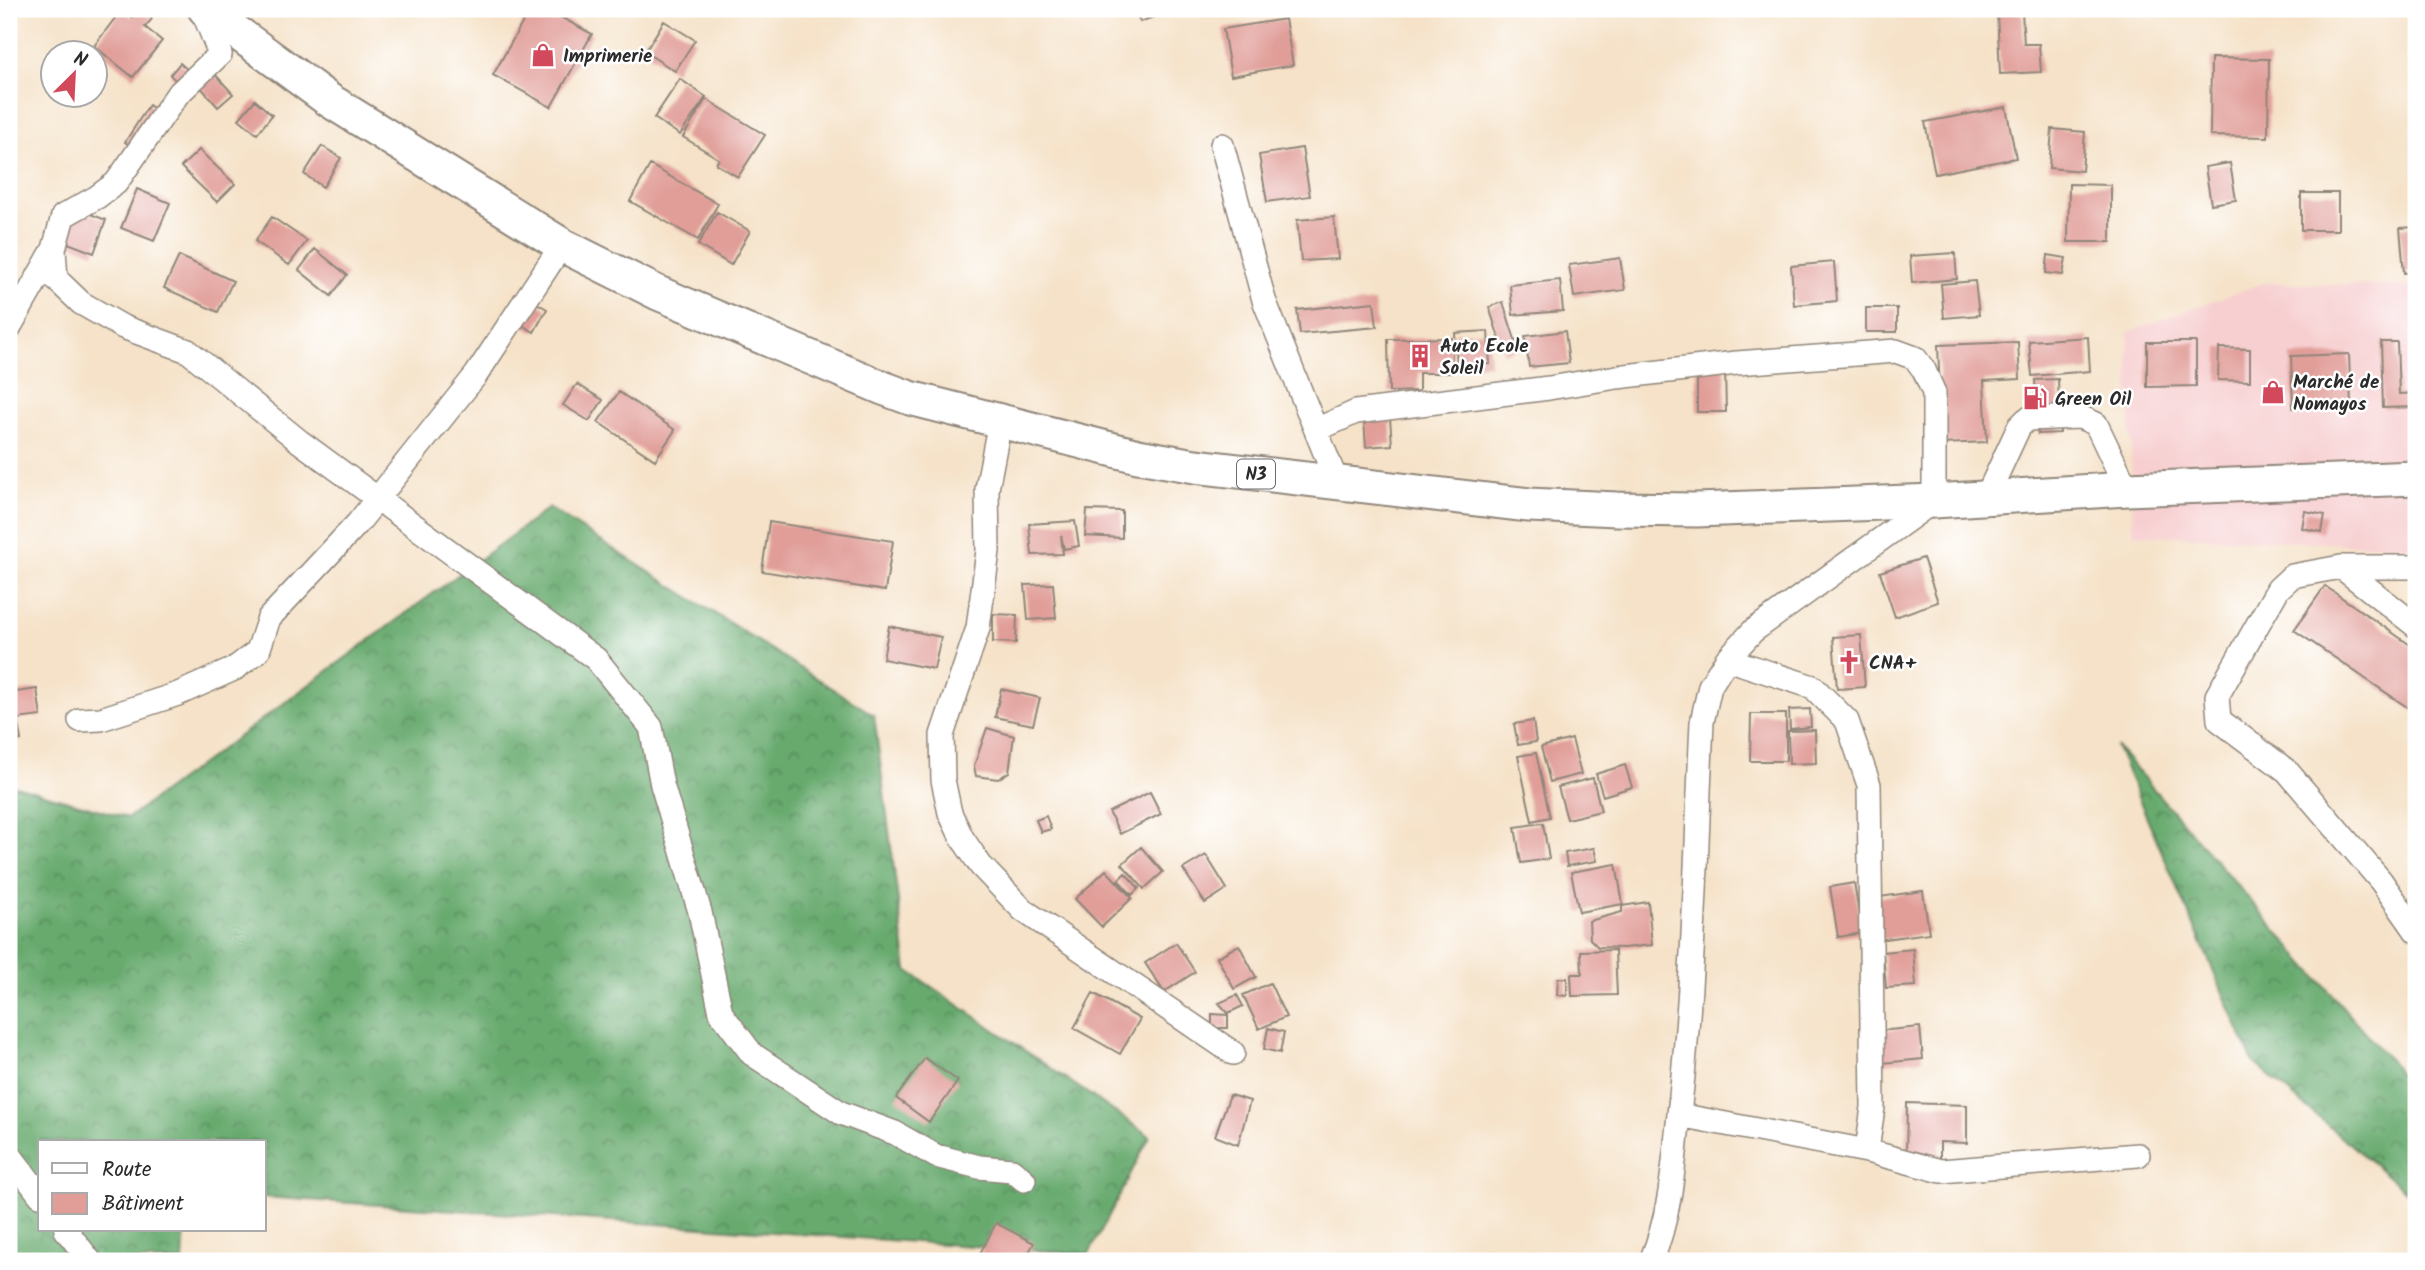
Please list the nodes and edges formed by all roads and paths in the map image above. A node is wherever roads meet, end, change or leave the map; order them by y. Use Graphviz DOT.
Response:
graph roads {
  1 [pos="204,9"];
  2 [pos="1222,145"];
  3 [pos="562,245"];
  4 [pos="54,249"];
  5 [pos="9,328"];
  6 [pos="1000,421"];
  7 [pos="1316,430"];
  8 [pos="2416,478"];
  9 [pos="1338,483"];
  10 [pos="2127,489"];
  11 [pos="1986,498"];
  12 [pos="376,499"];
  13 [pos="1934,501"];
  14 [pos="2341,567"];
  15 [pos="2416,567"];
  16 [pos="2416,626"];
  17 [pos="1727,659"];
  18 [pos="80,720"];
  19 [pos="2416,931"];
  20 [pos="1233,1053"];
  21 [pos="1679,1115"];
  22 [pos="1867,1151"];
  23 [pos="9,1154"];
  24 [pos="2138,1155"];
  25 [pos="1024,1180"];
  26 [pos="38,1192"];
  27 [pos="68,1232"];
  28 [pos="90,1261"];
  29 [pos="1651,1261"];
  1 -- 3 [label="highway, N3"];
  1 -- 4 [label="street"];
  2 -- 7 [label="street"];
  3 -- 6 [label="highway, N3"];
  3 -- 12 [label="street"];
  4 -- 5 [label="street"];
  4 -- 12 [label="street"];
  6 -- 9 [label="highway, N3"];
  6 -- 20 [label="street"];
  7 -- 9 [label="street"];
  7 -- 13 [label="street"];
  8 -- 10 [label="highway, N3"];
  9 -- 13 [label="highway, N3"];
  10 -- 11 [label="highway, N3"];
  10 -- 11 [label="street"];
  11 -- 13 [label="highway, N3"];
  12 -- 18 [label="street"];
  12 -- 25 [label="street"];
  13 -- 17 [label="street"];
  14 -- 15 [label="street"];
  14 -- 16 [label="street"];
  14 -- 19 [label="street"];
  17 -- 21 [label="street"];
  17 -- 22 [label="street"];
  21 -- 22 [label="street"];
  21 -- 29 [label="street"];
  22 -- 24 [label="street"];
  23 -- 26 [label="street"];
  27 -- 28 [label="street"];
}
